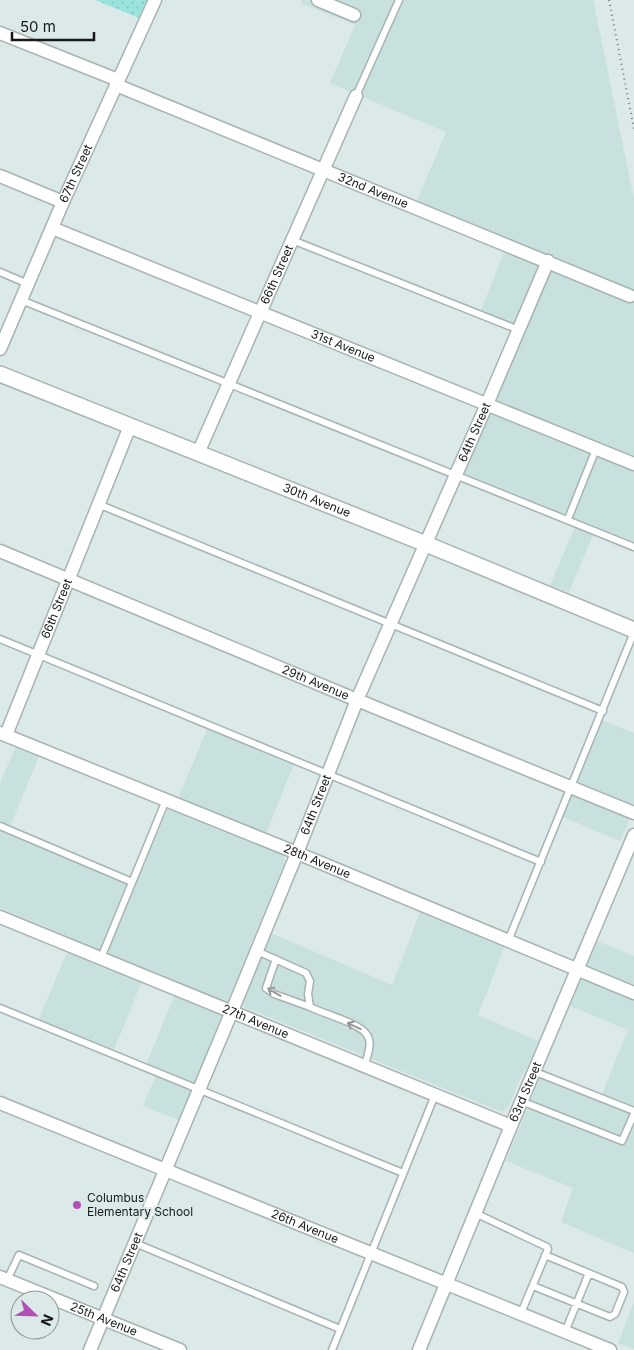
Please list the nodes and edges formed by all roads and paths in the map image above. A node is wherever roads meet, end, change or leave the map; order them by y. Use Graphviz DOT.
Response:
graph roads {
  1 [pos="155,0"];
  2 [pos="318,0"];
  3 [pos="399,0"];
  4 [pos="610,0"];
  5 [pos="354,15"];
  6 [pos="0,33"];
  7 [pos="117,83"];
  8 [pos="356,96"];
  9 [pos="634,129"];
  10 [pos="324,170"];
  11 [pos="0,176"];
  12 [pos="63,202"];
  13 [pos="52,228"];
  14 [pos="292,240"];
  15 [pos="548,262"];
  16 [pos="0,272"];
  17 [pos="28,284"];
  18 [pos="632,297"];
  19 [pos="21,300"];
  20 [pos="259,313"];
  21 [pos="519,330"];
  22 [pos="0,349"];
  23 [pos="0,374"];
  24 [pos="229,382"];
  25 [pos="488,404"];
  26 [pos="130,426"];
  27 [pos="596,449"];
  28 [pos="198,453"];
  29 [pos="634,464"];
  30 [pos="457,474"];
  31 [pos="98,504"];
  32 [pos="568,519"];
  33 [pos="426,544"];
  34 [pos="634,546"];
  35 [pos="0,550"];
  36 [pos="68,579"];
  37 [pos="390,625"];
  38 [pos="634,631"];
  39 [pos="0,639"];
  40 [pos="38,655"];
  41 [pos="357,700"];
  42 [pos="603,711"];
  43 [pos="3,734"];
  44 [pos="328,775"];
  45 [pos="572,788"];
  46 [pos="166,800"];
  47 [pos="634,813"];
  48 [pos="0,826"];
  49 [pos="634,835"];
  50 [pos="297,853"];
  51 [pos="541,862"];
  52 [pos="132,882"];
  53 [pos="0,917"];
  54 [pos="508,941"];
  55 [pos="257,951"];
  56 [pos="101,958"];
  57 [pos="276,959"];
  58 [pos="577,969"];
  59 [pos="634,993"];
  60 [pos="310,1007"];
  61 [pos="0,1008"];
  62 [pos="232,1011"];
  63 [pos="364,1066"];
  64 [pos="534,1072"];
  65 [pos="199,1090"];
  66 [pos="435,1095"];
  67 [pos="521,1101"];
  68 [pos="0,1104"];
  69 [pos="634,1113"];
  70 [pos="511,1126"];
  71 [pos="166,1171"];
  72 [pos="403,1173"];
  73 [pos="475,1213"];
  74 [pos="135,1243"];
  75 [pos="370,1253"];
  76 [pos="546,1255"];
  77 [pos="589,1273"];
  78 [pos="4,1279"];
  79 [pos="446,1283"];
  80 [pos="94,1286"];
  81 [pos="532,1286"];
  82 [pos="576,1303"];
  83 [pos="521,1314"];
  84 [pos="103,1318"];
  85 [pos="340,1329"];
  86 [pos="565,1332"];
  87 [pos="593,1347"];
  88 [pos="90,1350"];
  89 [pos="180,1350"];
  90 [pos="332,1350"];
  91 [pos="419,1350"];
  92 [pos="610,1350"];
  1 -- 7 [label="street, 67th Street"];
  2 -- 5 [label="street"];
  3 -- 8 [label="lane"];
  4 -- 9 [label="path"];
  6 -- 7 [label="street, 32nd Avenue"];
  7 -- 10 [label="street, 32nd Avenue"];
  7 -- 12 [label="street, 67th Street"];
  8 -- 10 [label="street, 66th Street"];
  10 -- 14 [label="street, 66th Street"];
  10 -- 15 [label="street, 32nd Avenue"];
  11 -- 12 [label="street"];
  12 -- 13 [label="street, 67th Street"];
  13 -- 17 [label="street, 67th Street"];
  13 -- 20 [label="street, 31st Avenue"];
  14 -- 20 [label="street, 66th Street"];
  14 -- 21 [label="lane"];
  15 -- 18 [label="street, 32nd Avenue"];
  15 -- 21 [label="street, 64th Street"];
  16 -- 17 [label="lane"];
  17 -- 19 [label="street, 67th Street"];
  19 -- 22 [label="street, 67th Street"];
  19 -- 24 [label="lane"];
  20 -- 24 [label="street, 66th Street"];
  20 -- 25 [label="street, 31st Avenue"];
  21 -- 25 [label="street, 64th Street"];
  23 -- 26 [label="street, 30th Avenue"];
  24 -- 28 [label="street, 66th Street"];
  24 -- 30 [label="lane"];
  25 -- 27 [label="street, 31st Avenue"];
  25 -- 30 [label="street, 64th Street"];
  26 -- 28 [label="street, 30th Avenue"];
  26 -- 31 [label="street, 66th Street"];
  27 -- 29 [label="street, 31st Avenue"];
  27 -- 32 [label="lane"];
  28 -- 33 [label="street, 30th Avenue"];
  30 -- 32 [label="lane"];
  30 -- 33 [label="street, 64th Street"];
  31 -- 36 [label="street, 66th Street"];
  31 -- 37 [label="lane"];
  32 -- 34 [label="lane"];
  33 -- 37 [label="street, 64th Street"];
  33 -- 38 [label="street, 30th Avenue"];
  35 -- 36 [label="street, 29th Avenue"];
  36 -- 40 [label="street, 66th Street"];
  36 -- 41 [label="street, 29th Avenue"];
  37 -- 41 [label="street, 64th Street"];
  37 -- 42 [label="lane"];
  38 -- 42 [label="lane"];
  39 -- 40 [label="lane"];
  40 -- 43 [label="street, 66th Street"];
  40 -- 44 [label="lane"];
  41 -- 44 [label="street, 64th Street"];
  41 -- 45 [label="street, 29th Avenue"];
  42 -- 45 [label="lane"];
  43 -- 46 [label="street, 28th Avenue"];
  44 -- 50 [label="street, 64th Street"];
  44 -- 51 [label="lane"];
  45 -- 47 [label="street, 29th Avenue"];
  45 -- 51 [label="lane"];
  46 -- 50 [label="street, 28th Avenue"];
  46 -- 52 [label="lane"];
  48 -- 52 [label="lane"];
  49 -- 58 [label="street, 63rd Street"];
  50 -- 54 [label="street, 28th Avenue"];
  50 -- 55 [label="street, 64th Street"];
  51 -- 54 [label="lane"];
  52 -- 56 [label="lane"];
  53 -- 56 [label="street, 27th Avenue"];
  54 -- 58 [label="street, 28th Avenue"];
  55 -- 57 [label="lane"];
  55 -- 62 [label="street, 64th Street"];
  56 -- 62 [label="street, 27th Avenue"];
  57 -- 60 [label="lane"];
  60 -- 57 [label="lane, one-way"];
  58 -- 59 [label="street, 28th Avenue"];
  58 -- 64 [label="street, 63rd Street"];
  63 -- 60 [label="lane, one-way"];
  61 -- 65 [label="lane"];
  62 -- 63 [label="street, 27th Avenue"];
  62 -- 65 [label="street, 64th Street"];
  63 -- 66 [label="street, 27th Avenue"];
  64 -- 67 [label="street, 63rd Street"];
  64 -- 69 [label="lane"];
  65 -- 71 [label="street, 64th Street"];
  65 -- 72 [label="lane"];
  66 -- 70 [label="street, 27th Avenue"];
  66 -- 72 [label="lane"];
  67 -- 69 [label="lane"];
  67 -- 70 [label="street, 63rd Street"];
  68 -- 71 [label="street, 26th Avenue"];
  70 -- 73 [label="street, 63rd Street"];
  71 -- 74 [label="street, 64th Street"];
  71 -- 75 [label="street, 26th Avenue"];
  72 -- 75 [label="lane"];
  73 -- 76 [label="lane"];
  73 -- 79 [label="street, 63rd Street"];
  74 -- 84 [label="street, 64th Street"];
  74 -- 85 [label="lane"];
  75 -- 79 [label="street, 26th Avenue"];
  75 -- 85 [label="lane"];
  76 -- 77 [label="lane"];
  76 -- 81 [label="lane"];
  77 -- 82 [label="lane"];
  77 -- 82 [label="lane"];
  78 -- 80 [label="lane"];
  78 -- 84 [label="street, 25th Avenue"];
  79 -- 83 [label="street, 26th Avenue"];
  79 -- 91 [label="street, 63rd Street"];
  81 -- 82 [label="lane"];
  81 -- 83 [label="lane"];
  82 -- 86 [label="lane"];
  83 -- 86 [label="street, 26th Avenue"];
  84 -- 88 [label="street, 64th Street"];
  84 -- 89 [label="street, 25th Avenue"];
  85 -- 90 [label="lane"];
  86 -- 87 [label="street, 26th Avenue"];
  87 -- 92 [label="street, 26th Avenue"];
}
